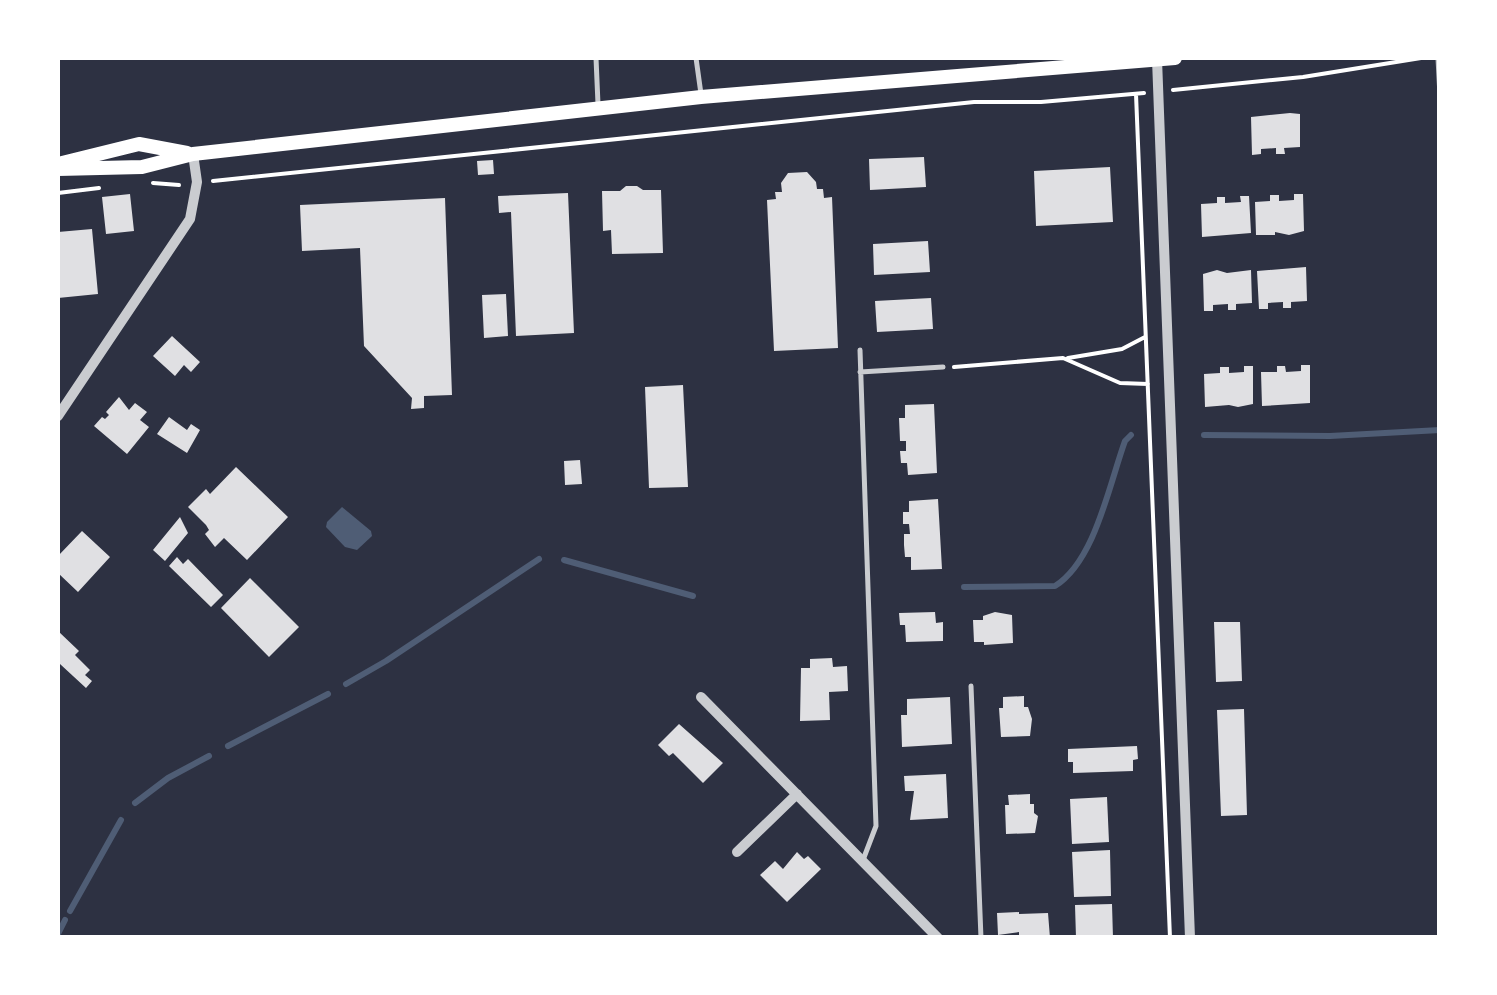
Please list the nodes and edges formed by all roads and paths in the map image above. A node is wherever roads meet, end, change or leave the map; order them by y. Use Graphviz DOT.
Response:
graph roads {
  1 [pos="596,58"];
  2 [pos="696,58"];
  3 [pos="1175,58"];
  4 [pos="1421,58"];
  5 [pos="1438,58"];
  6 [pos="1158,59"];
  7 [pos="1158,91"];
  8 [pos="1136,94"];
  9 [pos="1440,96"];
  10 [pos="701,97"];
  11 [pos="598,108"];
  12 [pos="193,154"];
  13 [pos="58,167"];
  14 [pos="144,182"];
  15 [pos="197,182"];
  16 [pos="110,186"];
  17 [pos="58,193"];
  18 [pos="1146,336"];
  19 [pos="860,350"];
  20 [pos="1063,358"];
  21 [pos="944,367"];
  22 [pos="860,372"];
  23 [pos="1148,384"];
  24 [pos="58,416"];
  25 [pos="972,686"];
  26 [pos="702,697"];
  27 [pos="797,794"];
  28 [pos="737,852"];
  29 [pos="863,860"];
  30 [pos="938,938"];
  31 [pos="982,938"];
  32 [pos="1170,938"];
  33 [pos="1190,938"];
  1 -- 11 [label="lane"];
  2 -- 10 [label="lane"];
  3 -- 6 [label="main road"];
  4 -- 7 [label="path"];
  5 -- 9 [label="lane"];
  6 -- 7 [label="street"];
  6 -- 10 [label="main road"];
  7 -- 8 [label="path"];
  7 -- 33 [label="street"];
  8 -- 15 [label="path"];
  8 -- 18 [label="path"];
  10 -- 11 [label="main road"];
  11 -- 12 [label="main road"];
  12 -- 13 [label="main road"];
  12 -- 13 [label="main road"];
  12 -- 15 [label="street"];
  14 -- 15 [label="path"];
  15 -- 24 [label="street"];
  16 -- 17 [label="path"];
  18 -- 20 [label="path"];
  18 -- 23 [label="path"];
  19 -- 22 [label="lane"];
  20 -- 21 [label="path"];
  20 -- 23 [label="path"];
  21 -- 22 [label="lane"];
  22 -- 29 [label="lane"];
  23 -- 32 [label="path"];
  25 -- 31 [label="lane"];
  26 -- 27 [label="street"];
  27 -- 28 [label="street"];
  27 -- 29 [label="street"];
  29 -- 30 [label="street"];
}
